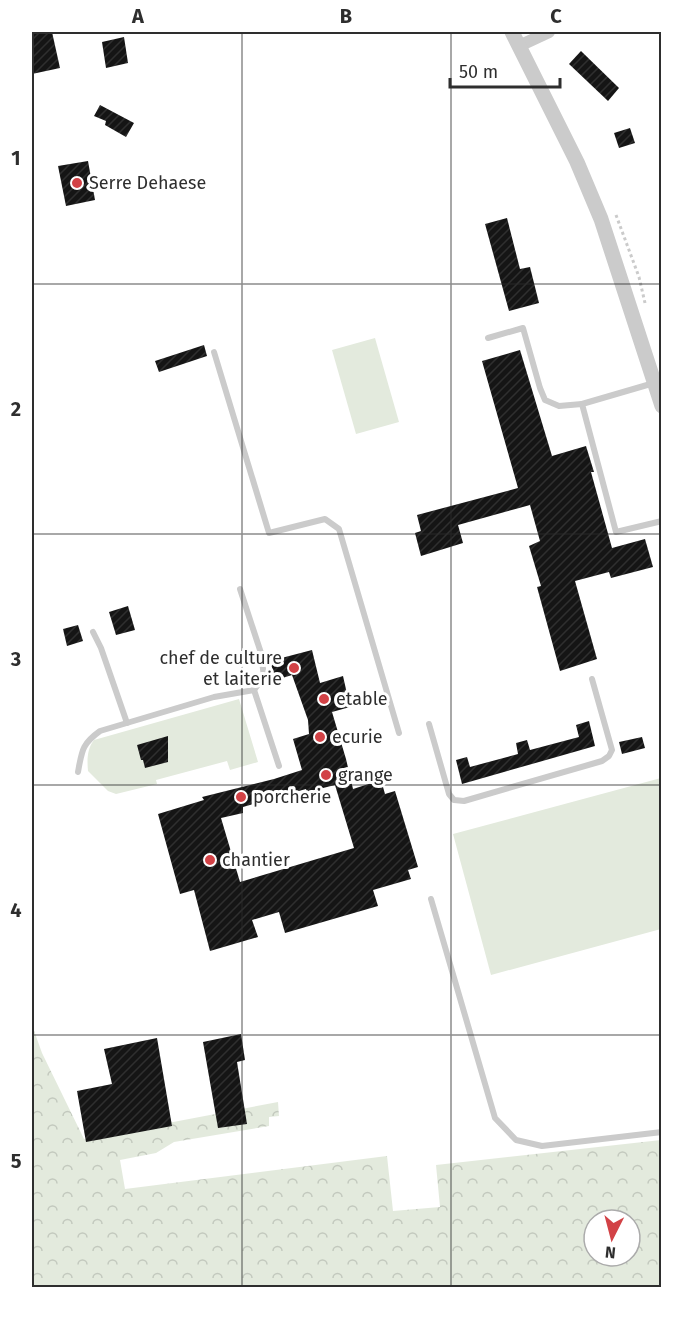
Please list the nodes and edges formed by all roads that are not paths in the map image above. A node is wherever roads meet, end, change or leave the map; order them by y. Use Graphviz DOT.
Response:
graph roads {
  1 [pos="512,32"];
  2 [pos="549,32"];
  3 [pos="519,46"];
  4 [pos="488,338"];
  5 [pos="214,352"];
  6 [pos="654,382"];
  7 [pos="582,404"];
  8 [pos="662,406"];
  9 [pos="662,520"];
  10 [pos="240,589"];
  11 [pos="93,632"];
  12 [pos="592,679"];
  13 [pos="254,690"];
  14 [pos="127,723"];
  15 [pos="429,724"];
  16 [pos="399,733"];
  17 [pos="279,766"];
  18 [pos="78,772"];
  19 [pos="431,899"];
  20 [pos="662,1132"];
  1 -- 3 [label="street"];
  2 -- 3 [label="street"];
  3 -- 6 [label="street"];
  4 -- 7 [label="lane"];
  5 -- 16 [label="lane"];
  6 -- 7 [label="lane"];
  6 -- 8 [label="street"];
  7 -- 9 [label="lane"];
  10 -- 13 [label="lane"];
  11 -- 14 [label="lane"];
  12 -- 15 [label="lane"];
  13 -- 14 [label="lane"];
  13 -- 17 [label="lane"];
  14 -- 18 [label="lane"];
  19 -- 20 [label="lane"];
}
